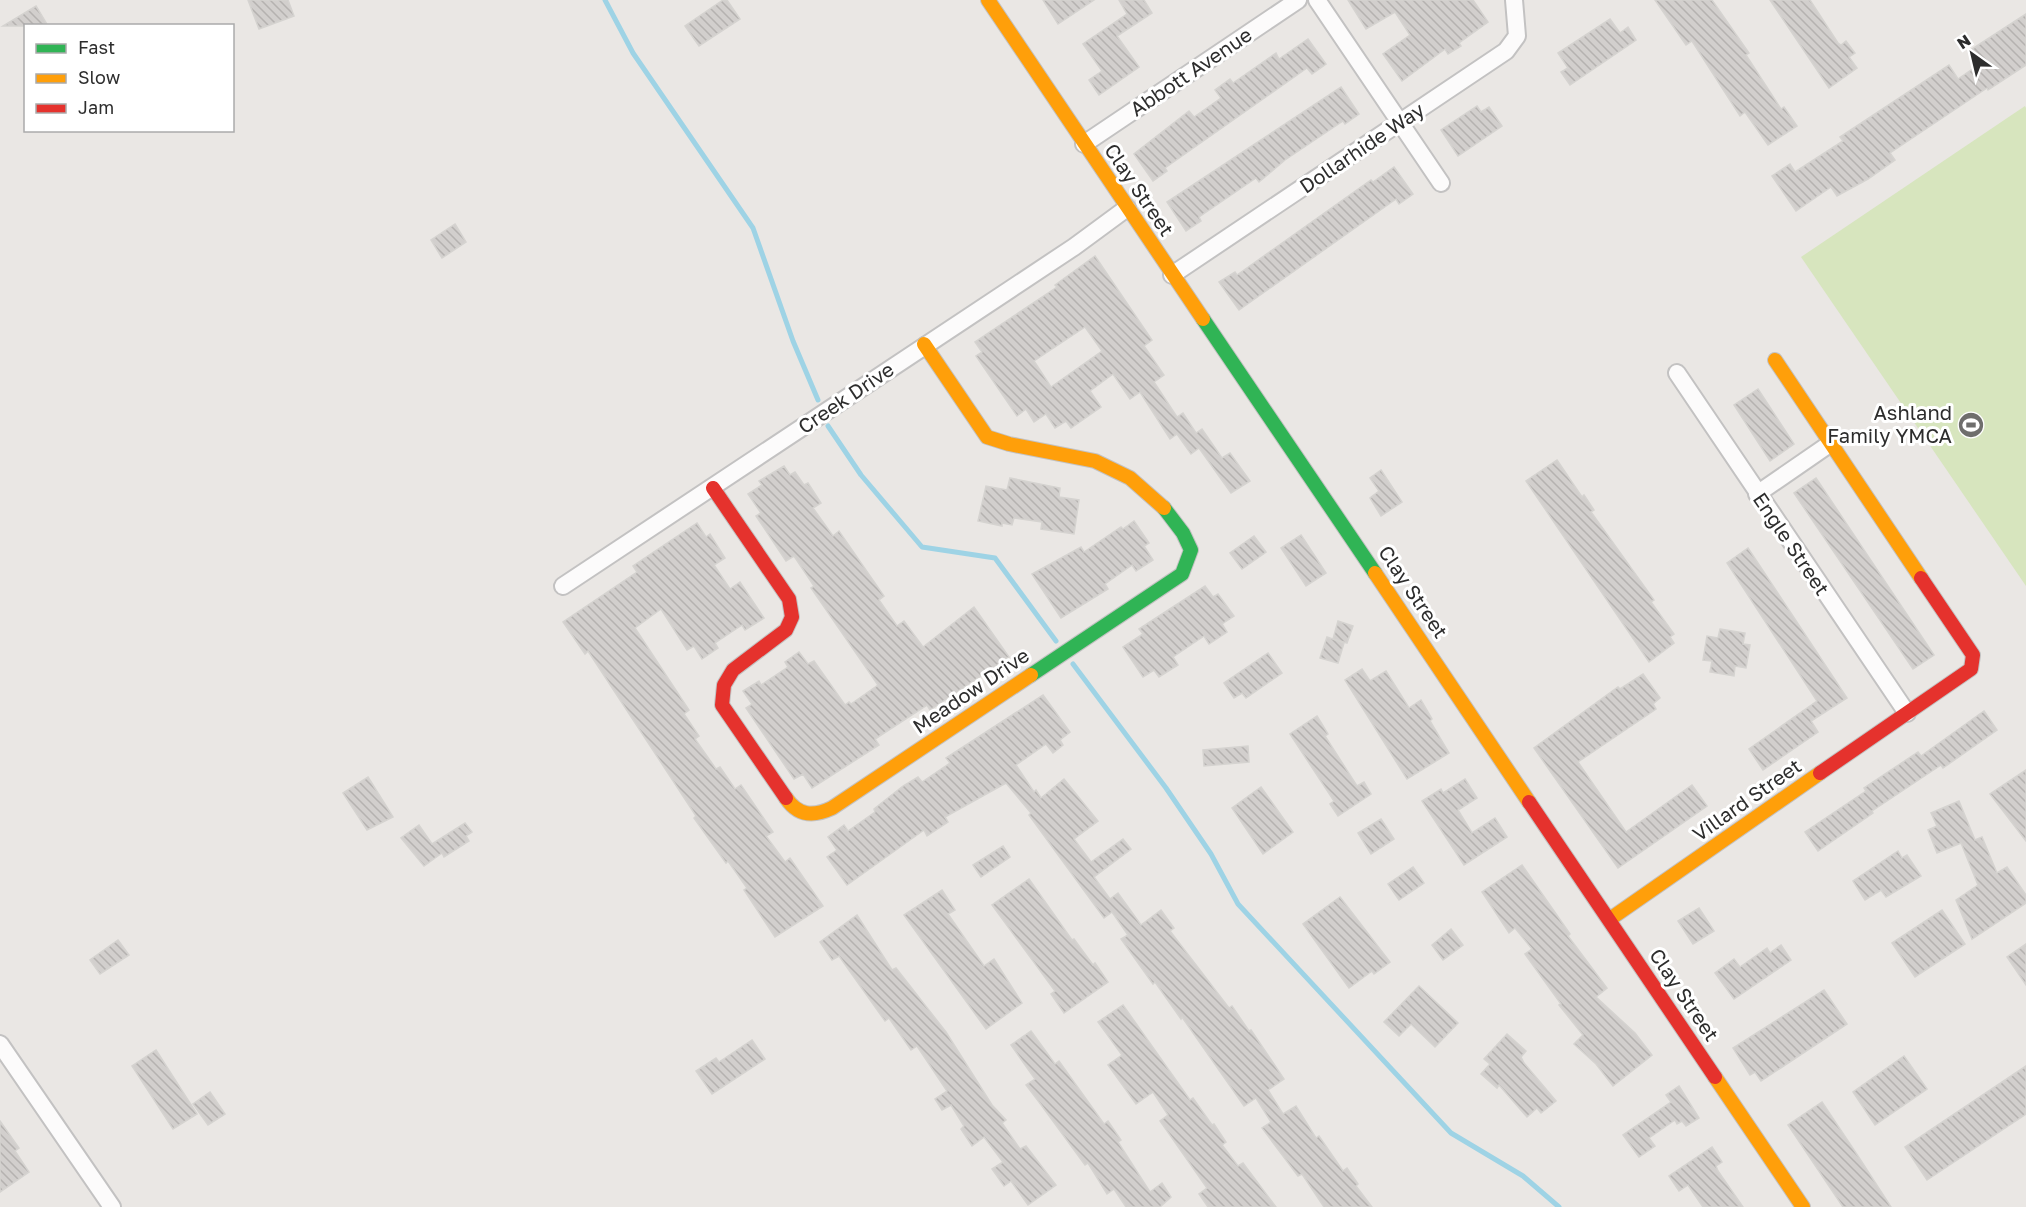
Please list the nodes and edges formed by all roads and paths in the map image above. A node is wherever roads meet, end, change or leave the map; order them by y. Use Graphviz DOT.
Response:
graph roads {
  1 [pos="988,0"];
  2 [pos="1298,0"];
  3 [pos="1317,0"];
  4 [pos="1514,0"];
  5 [pos="1400,122"];
  6 [pos="1084,144"];
  7 [pos="1441,183"];
  8 [pos="1126,208"];
  9 [pos="1172,275"];
  10 [pos="924,344"];
  11 [pos="1775,360"];
  12 [pos="1677,373"];
  13 [pos="1831,443"];
  14 [pos="713,488"];
  15 [pos="1757,494"];
  16 [pos="563,586"];
  17 [pos="1907,713"];
  18 [pos="1610,919"];
  19 [pos="0,1044"];
  20 [pos="112,1207"];
  21 [pos="1803,1207"];
  1 -- 6 [label="street, Clay Street"];
  2 -- 6 [label="street, Abbott Avenue"];
  3 -- 5 [label="street"];
  4 -- 5 [label="street, Dollarhide Way"];
  5 -- 7 [label="street"];
  5 -- 9 [label="street, Dollarhide Way"];
  6 -- 8 [label="street, Clay Street"];
  8 -- 9 [label="street, Clay Street"];
  8 -- 10 [label="street, Creek Drive"];
  9 -- 18 [label="street, Clay Street"];
  10 -- 14 [label="street, Creek Drive"];
  10 -- 14 [label="street, Meadow Drive"];
  11 -- 13 [label="street, Villard Street"];
  12 -- 15 [label="street, Engle Street"];
  13 -- 15 [label="street"];
  13 -- 17 [label="street, Villard Street"];
  14 -- 16 [label="street, Creek Drive"];
  15 -- 17 [label="street, Engle Street"];
  17 -- 18 [label="street, Villard Street"];
  18 -- 21 [label="street, Clay Street"];
  19 -- 20 [label="street"];
}
